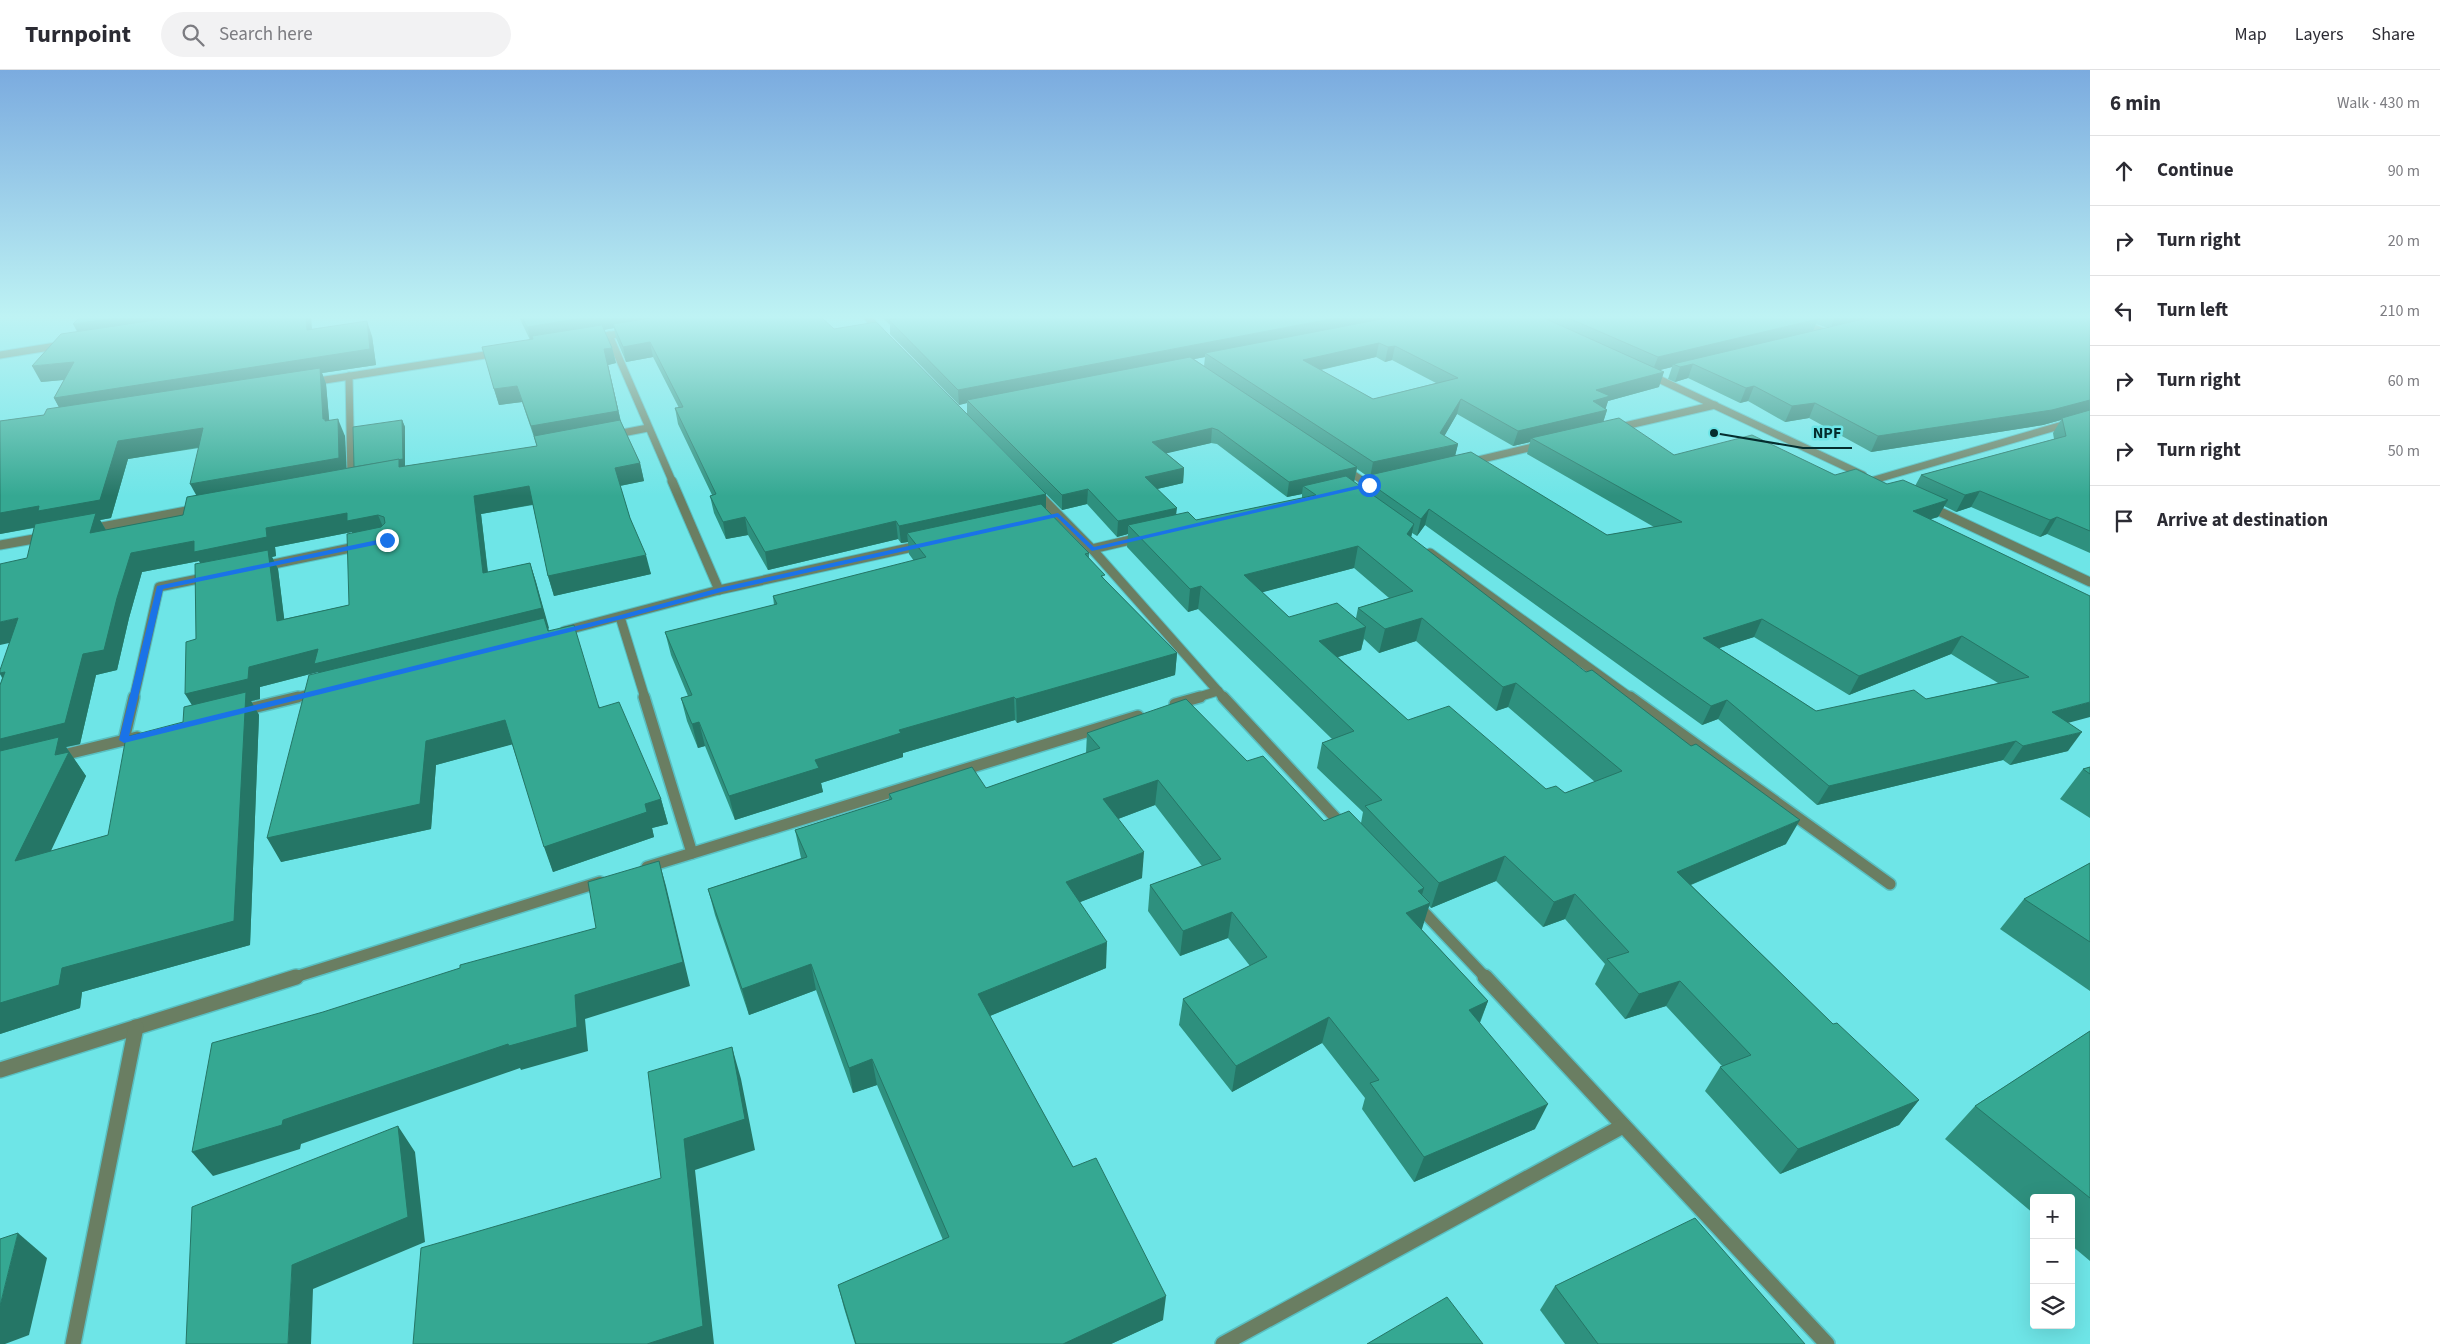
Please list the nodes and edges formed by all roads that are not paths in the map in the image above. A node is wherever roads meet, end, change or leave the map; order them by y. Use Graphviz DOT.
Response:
graph roads {
  1 [pos="346,376"];
  2 [pos="349,376"];
  3 [pos="627,376"];
  4 [pos="1654,377"];
  5 [pos="301,384"];
  6 [pos="1715,405"];
  7 [pos="2090,417"];
  8 [pos="648,428"];
  9 [pos="1610,430"];
  10 [pos="600,437"];
  11 [pos="1552,443"];
  12 [pos="1336,463"];
  13 [pos="1465,463"];
  14 [pos="361,480"];
  15 [pos="1874,480"];
  16 [pos="352,481"];
  17 [pos="342,483"];
  18 [pos="1378,483"];
  19 [pos="1882,484"];
  20 [pos="1031,487"];
  21 [pos="1919,501"];
  22 [pos="205,508"];
  23 [pos="78,531"];
  24 [pos="59,535"];
  25 [pos="1150,536"];
  26 [pos="932,543"];
  27 [pos="368,544"];
  28 [pos="0,545"];
  29 [pos="1092,549"];
  30 [pos="1425,549"];
  31 [pos="254,568"];
  32 [pos="216,576"];
  33 [pos="2090,582"];
  34 [pos="719,590"];
  35 [pos="620,617"];
  36 [pos="553,634"];
  37 [pos="324,690"];
  38 [pos="1218,691"];
  39 [pos="238,712"];
  40 [pos="143,736"];
  41 [pos="124,740"];
  42 [pos="48,759"];
  43 [pos="1353,836"];
  44 [pos="692,853"];
  45 [pos="636,870"];
  46 [pos="608,879"];
  47 [pos="1890,884"];
  48 [pos="1407,894"];
  49 [pos="136,1027"];
  50 [pos="0,1070"];
  51 [pos="1622,1126"];
  52 [pos="73,1344"];
  53 [pos="1223,1344"];
  54 [pos="1827,1344"];
  1 -- 5 [label="street"];
  2 -- 16 [label="street"];
  3 -- 8 [label="street"];
  4 -- 6 [label="street"];
  6 -- 9 [label="street"];
  6 -- 15 [label="street"];
  7 -- 15 [label="street"];
  8 -- 10 [label="street"];
  8 -- 34 [label="street"];
  11 -- 13 [label="street"];
  12 -- 18 [label="street"];
  14 -- 16 [label="street"];
  15 -- 19 [label="street"];
  16 -- 17 [label="street"];
  20 -- 29 [label="street"];
  21 -- 33 [label="street"];
  22 -- 23 [label="street"];
  24 -- 28 [label="street"];
  25 -- 29 [label="street"];
  26 -- 34 [label="street"];
  27 -- 31 [label="street"];
  29 -- 38 [label="street"];
  30 -- 47 [label="street"];
  32 -- 41 [label="street"];
  34 -- 35 [label="street"];
  35 -- 36 [label="street"];
  35 -- 44 [label="street"];
  37 -- 39 [label="street"];
  38 -- 43 [label="street"];
  38 -- 44 [label="street"];
  40 -- 41 [label="street"];
  41 -- 42 [label="street"];
  44 -- 45 [label="street"];
  46 -- 49 [label="street"];
  48 -- 51 [label="street"];
  49 -- 50 [label="street"];
  49 -- 52 [label="street"];
  51 -- 53 [label="street"];
  51 -- 54 [label="street"];
}
